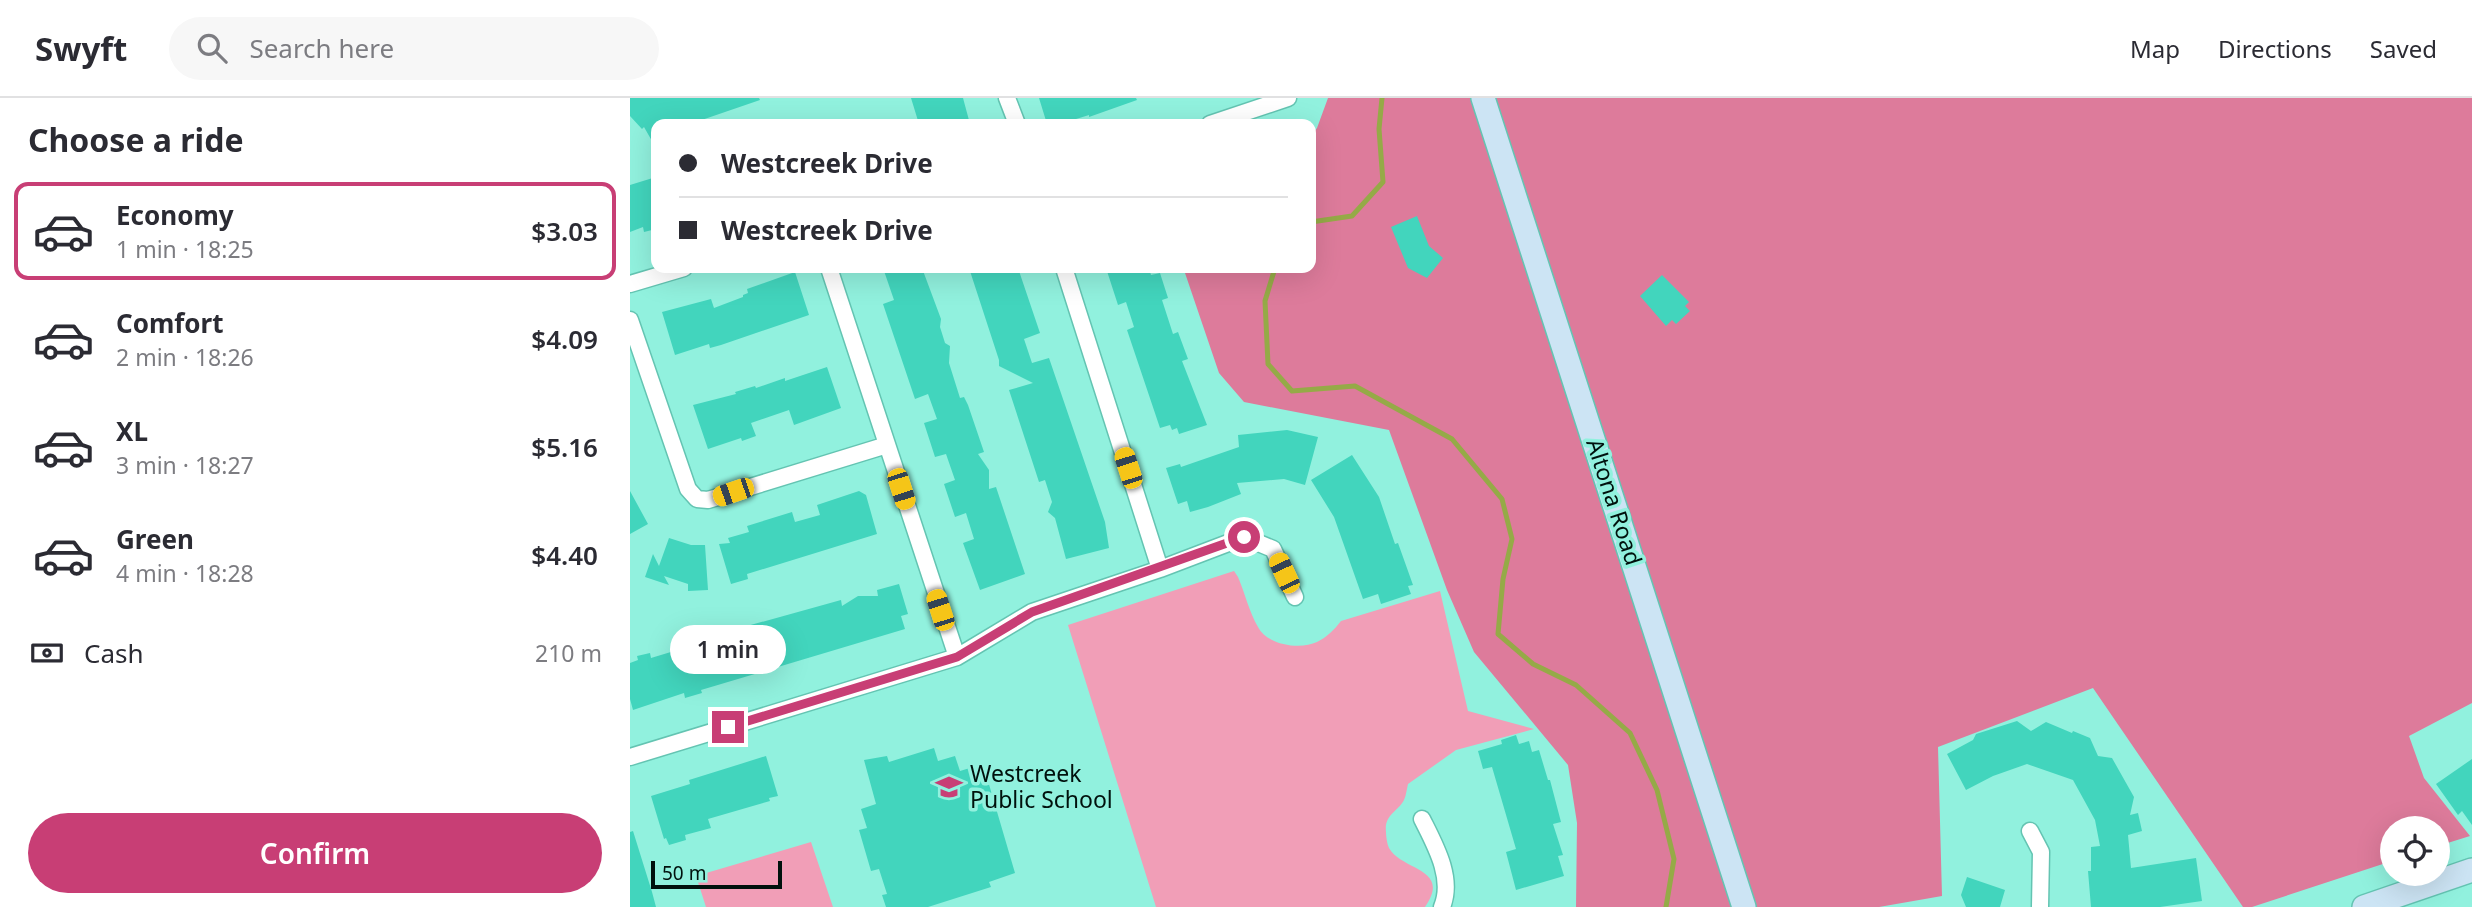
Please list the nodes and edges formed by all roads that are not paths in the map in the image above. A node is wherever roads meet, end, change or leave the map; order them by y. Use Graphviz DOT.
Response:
graph roads {
  1 [pos="1007,98"];
  2 [pos="1483,98"];
  3 [pos="1288,99"];
  4 [pos="1015,119"];
  5 [pos="1226,119"];
  6 [pos="667,273"];
  7 [pos="831,273"];
  8 [pos="1066,273"];
  9 [pos="630,284"];
  10 [pos="630,320"];
  11 [pos="887,445"];
  12 [pos="1160,569"];
  13 [pos="1295,597"];
  14 [pos="957,657"];
  15 [pos="630,757"];
  16 [pos="1422,819"];
  17 [pos="2030,831"];
  18 [pos="2472,870"];
  19 [pos="1442,907"];
  20 [pos="1744,907"];
  21 [pos="2039,907"];
  22 [pos="2364,907"];
  1 -- 4 [label="street"];
  2 -- 20 [label="main road, Altona Road"];
  3 -- 5 [label="street"];
  6 -- 9 [label="street"];
  7 -- 11 [label="street"];
  8 -- 12 [label="street"];
  10 -- 11 [label="street"];
  11 -- 14 [label="street"];
  12 -- 13 [label="street"];
  12 -- 14 [label="street"];
  14 -- 15 [label="street"];
  16 -- 19 [label="street"];
  17 -- 21 [label="street"];
  18 -- 22 [label="main road"];
}
